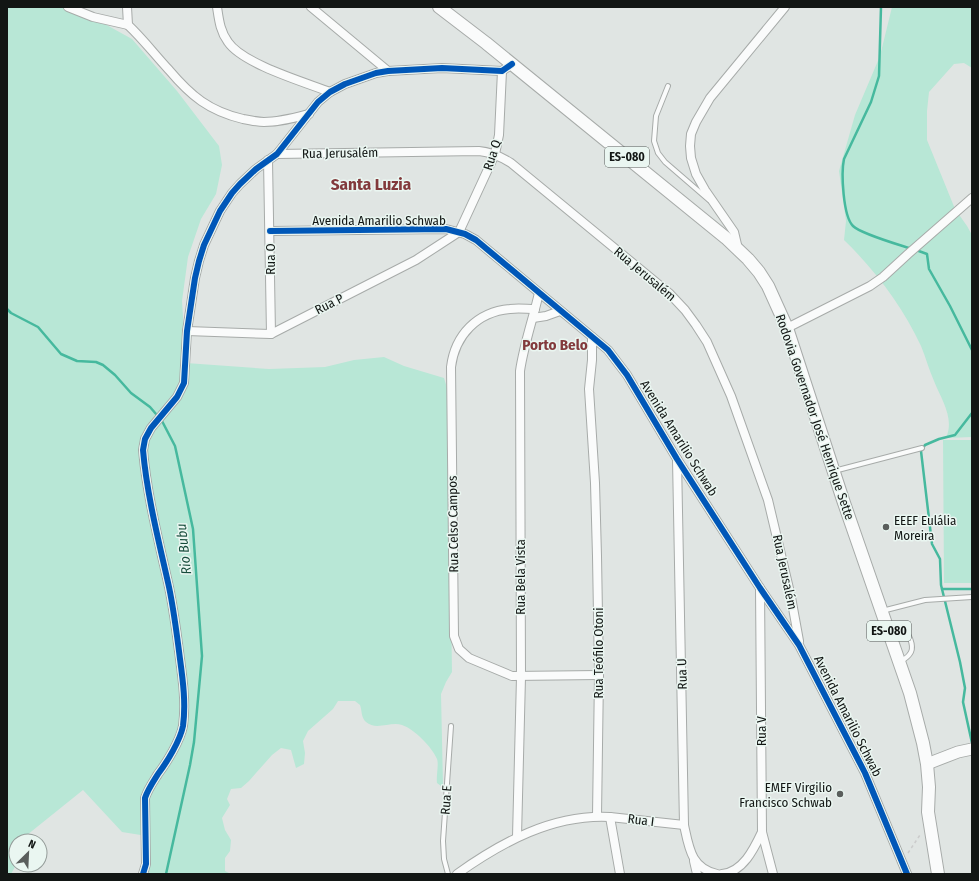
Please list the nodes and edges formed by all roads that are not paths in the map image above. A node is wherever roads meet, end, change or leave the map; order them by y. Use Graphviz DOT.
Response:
graph roads {
  1 [pos="68,7"];
  2 [pos="127,7"];
  3 [pos="217,7"];
  4 [pos="311,7"];
  5 [pos="439,7"];
  6 [pos="785,7"];
  7 [pos="128,25"];
  8 [pos="507,68"];
  9 [pos="388,71"];
  10 [pos="668,86"];
  11 [pos="330,92"];
  12 [pos="309,114"];
  13 [pos="277,154"];
  14 [pos="495,154"];
  15 [pos="268,160"];
  16 [pos="972,198"];
  17 [pos="717,207"];
  18 [pos="270,231"];
  19 [pos="459,232"];
  20 [pos="738,250"];
  21 [pos="539,293"];
  22 [pos="535,309"];
  23 [pos="560,311"];
  24 [pos="533,318"];
  25 [pos="787,328"];
  26 [pos="186,331"];
  27 [pos="271,334"];
  28 [pos="592,337"];
  29 [pos="922,448"];
  30 [pos="677,459"];
  31 [pos="834,471"];
  32 [pos="760,588"];
  33 [pos="972,597"];
  34 [pos="882,611"];
  35 [pos="888,628"];
  36 [pos="799,645"];
  37 [pos="900,663"];
  38 [pos="599,675"];
  39 [pos="520,677"];
  40 [pos="451,726"];
  41 [pos="972,749"];
  42 [pos="927,764"];
  43 [pos="598,816"];
  44 [pos="610,817"];
  45 [pos="684,825"];
  46 [pos="762,832"];
  47 [pos="517,837"];
  48 [pos="694,861"];
  49 [pos="144,874"];
  50 [pos="448,874"];
  51 [pos="457,874"];
  52 [pos="620,874"];
  53 [pos="697,874"];
  54 [pos="717,874"];
  55 [pos="722,874"];
  56 [pos="773,874"];
  57 [pos="907,874"];
  58 [pos="938,874"];
  1 -- 7 [label="street"];
  2 -- 7 [label="street"];
  3 -- 11 [label="street"];
  4 -- 9 [label="street"];
  5 -- 8 [label="main road, Rodovia Governador José Henrique Sette / ES-080"];
  6 -- 17 [label="street"];
  7 -- 12 [label="street"];
  8 -- 9 [label="street"];
  8 -- 14 [label="street, Rua Q"];
  8 -- 20 [label="main road, Rodovia Governador José Henrique Sette / ES-080"];
  9 -- 11 [label="street"];
  10 -- 17 [label="lane"];
  11 -- 12 [label="street"];
  12 -- 13 [label="street"];
  13 -- 14 [label="street, Rua Jerusalém"];
  13 -- 15 [label="street"];
  14 -- 19 [label="street, Rua Q"];
  14 -- 36 [label="street, Rua Jerusalém"];
  15 -- 18 [label="street, Rua O"];
  15 -- 26 [label="street"];
  16 -- 25 [label="street"];
  17 -- 20 [label="street"];
  18 -- 19 [label="street, Avenida Amarilio Schwab"];
  18 -- 27 [label="street, Rua O"];
  19 -- 21 [label="street, Avenida Amarilio Schwab"];
  19 -- 27 [label="street, Rua P"];
  20 -- 25 [label="main road, Rodovia Governador José Henrique Sette / ES-080"];
  21 -- 22 [label="street, Rua Bela Vista"];
  21 -- 23 [label="street, Avenida Amarilio Schwab"];
  22 -- 24 [label="street, Rua Bela Vista"];
  22 -- 39 [label="street, Rua Celso Campos"];
  23 -- 24 [label="street"];
  23 -- 28 [label="street, Avenida Amarilio Schwab"];
  24 -- 39 [label="street, Rua Bela Vista"];
  25 -- 31 [label="main road, Rodovia Governador José Henrique Sette / ES-080"];
  26 -- 27 [label="street, Rua P"];
  26 -- 49 [label="street"];
  28 -- 30 [label="street, Avenida Amarilio Schwab"];
  28 -- 38 [label="street, Rua Teófilo Otoni"];
  29 -- 31 [label="lane"];
  30 -- 32 [label="street, Avenida Amarilio Schwab"];
  30 -- 45 [label="street, Rua U"];
  31 -- 34 [label="main road, Rodovia Governador José Henrique Sette / ES-080"];
  32 -- 36 [label="street, Avenida Amarilio Schwab"];
  32 -- 46 [label="street, Rua V"];
  33 -- 34 [label="lane"];
  34 -- 35 [label="main road, Rodovia Governador José Henrique Sette / ES-080"];
  35 -- 37 [label="main road, Rodovia Governador José Henrique Sette / ES-080"];
  35 -- 37 [label="lane"];
  36 -- 57 [label="street, Avenida Amarilio Schwab"];
  37 -- 42 [label="main road, Rodovia Governador José Henrique Sette / ES-080"];
  38 -- 39 [label="street, Rua Celso Campos"];
  38 -- 43 [label="street, Rua Teófilo Otoni"];
  39 -- 47 [label="street, Rua Bela Vista"];
  40 -- 50 [label="lane, Rua E"];
  41 -- 42 [label="street"];
  42 -- 58 [label="main road, Rodovia Governador José Henrique Sette / ES-080"];
  43 -- 44 [label="street, Rua I"];
  43 -- 47 [label="street"];
  44 -- 45 [label="street, Rua I"];
  44 -- 52 [label="street"];
  45 -- 48 [label="street, Rua U"];
  46 -- 55 [label="street"];
  46 -- 56 [label="street, Rua V"];
  47 -- 51 [label="street"];
  48 -- 53 [label="street, Rua U"];
  48 -- 54 [label="street"];
}
